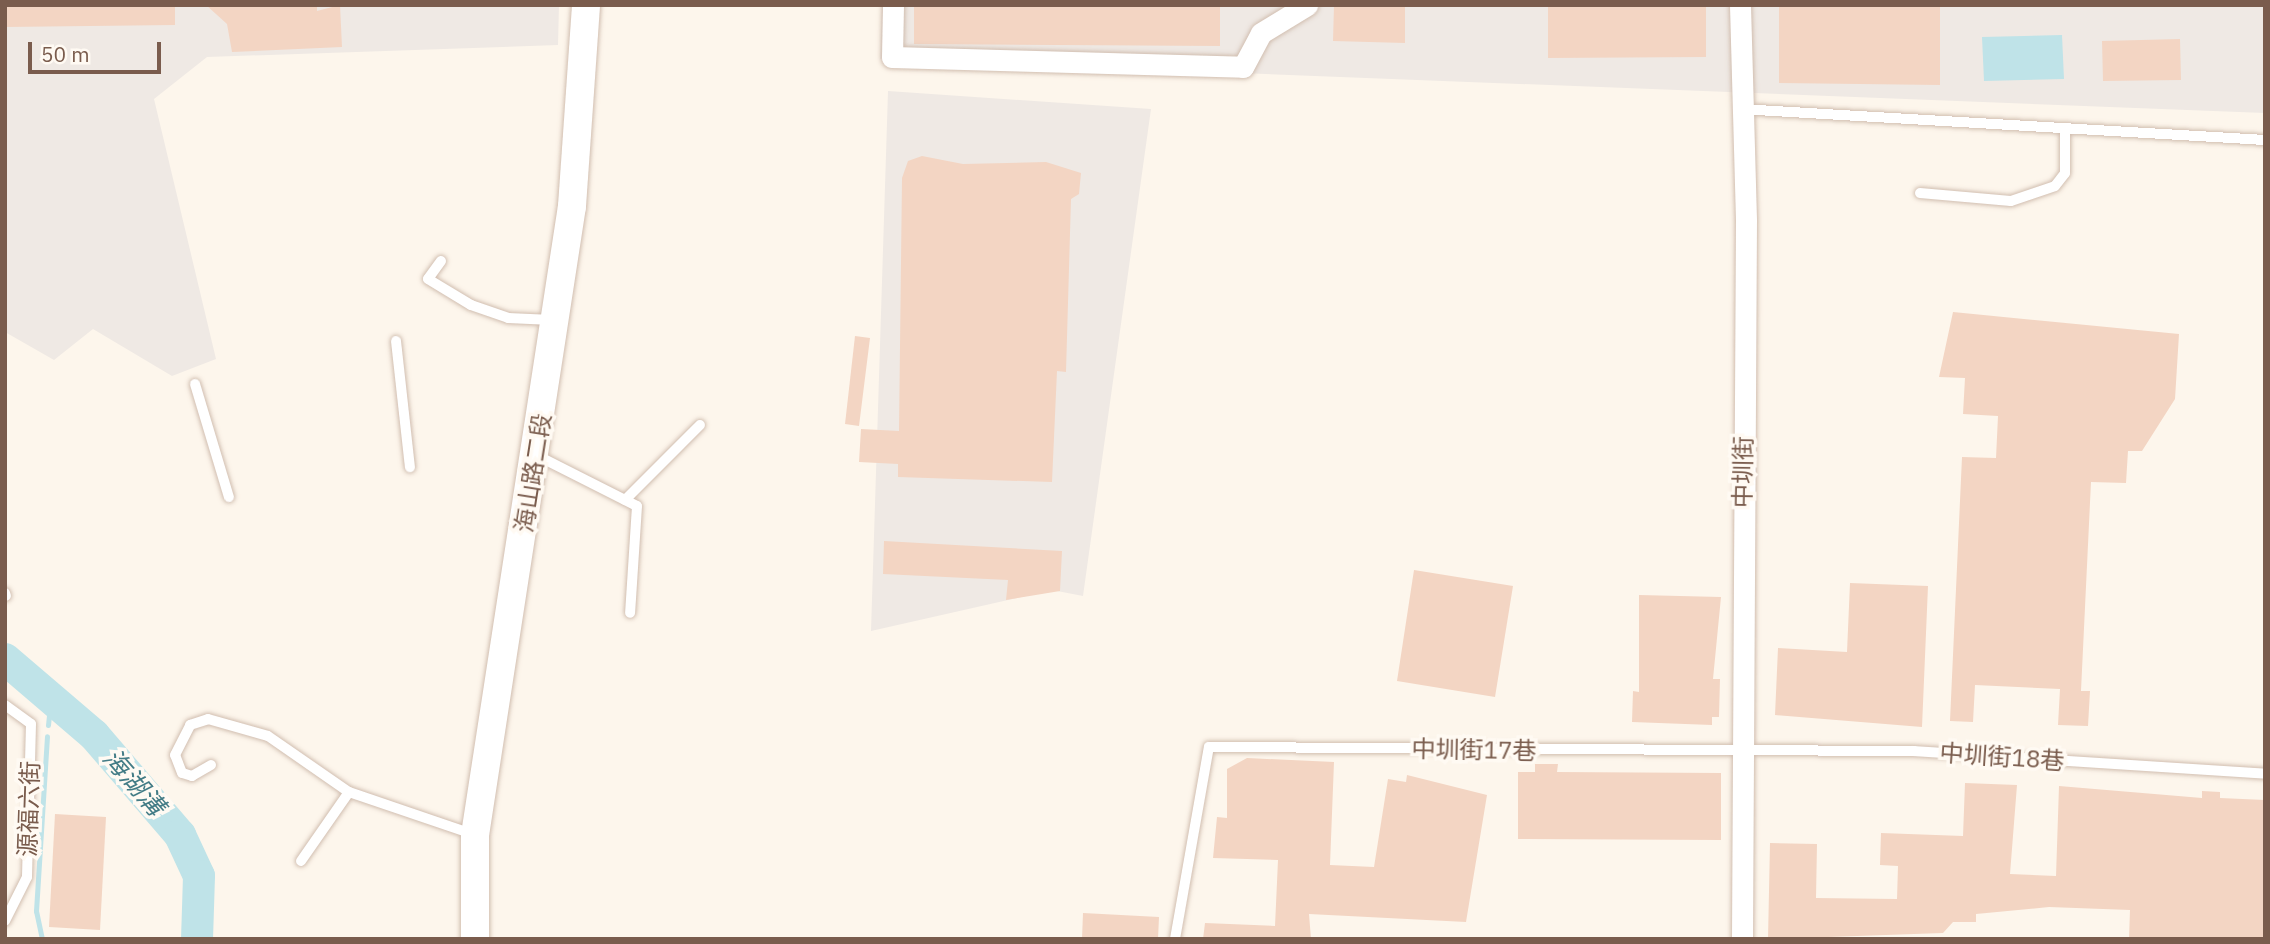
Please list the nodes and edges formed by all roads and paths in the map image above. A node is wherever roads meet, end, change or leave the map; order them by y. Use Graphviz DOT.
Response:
graph roads {
  1 [pos="586,5"];
  2 [pos="893,5"];
  3 [pos="1307,5"];
  4 [pos="1740,5"];
  5 [pos="1740,109"];
  6 [pos="2066,131"];
  7 [pos="2265,140"];
  8 [pos="1920,193"];
  9 [pos="441,261"];
  10 [pos="555,320"];
  11 [pos="396,341"];
  12 [pos="195,384"];
  13 [pos="700,425"];
  14 [pos="536,455"];
  15 [pos="410,467"];
  16 [pos="229,497"];
  17 [pos="625,500"];
  18 [pos="630,612"];
  19 [pos="5,705"];
  20 [pos="1739,753"];
  21 [pos="211,765"];
  22 [pos="2265,774"];
  23 [pos="349,792"];
  24 [pos="475,835"];
  25 [pos="301,861"];
  26 [pos="5,921"];
  27 [pos="475,939"];
  28 [pos="1175,939"];
  29 [pos="1742,939"];
  1 -- 10 [label="main road, 海山路二段"];
  2 -- 3 [label="street"];
  4 -- 5 [label="street, 中圳街"];
  5 -- 6 [label="lane"];
  5 -- 20 [label="street, 中圳街"];
  6 -- 7 [label="lane"];
  6 -- 8 [label="lane"];
  9 -- 10 [label="lane"];
  10 -- 14 [label="main road, 海山路二段"];
  11 -- 15 [label="lane"];
  12 -- 16 [label="lane"];
  13 -- 17 [label="lane"];
  14 -- 17 [label="lane"];
  14 -- 24 [label="main road, 海山路二段"];
  17 -- 18 [label="lane"];
  19 -- 26 [label="lane, 源福六街"];
  20 -- 22 [label="lane, 中圳街18巷"];
  20 -- 28 [label="lane, 中圳街17巷"];
  20 -- 29 [label="street, 中圳街"];
  21 -- 23 [label="lane"];
  23 -- 24 [label="lane"];
  23 -- 25 [label="lane"];
  24 -- 27 [label="main road, 海山路二段"];
}
